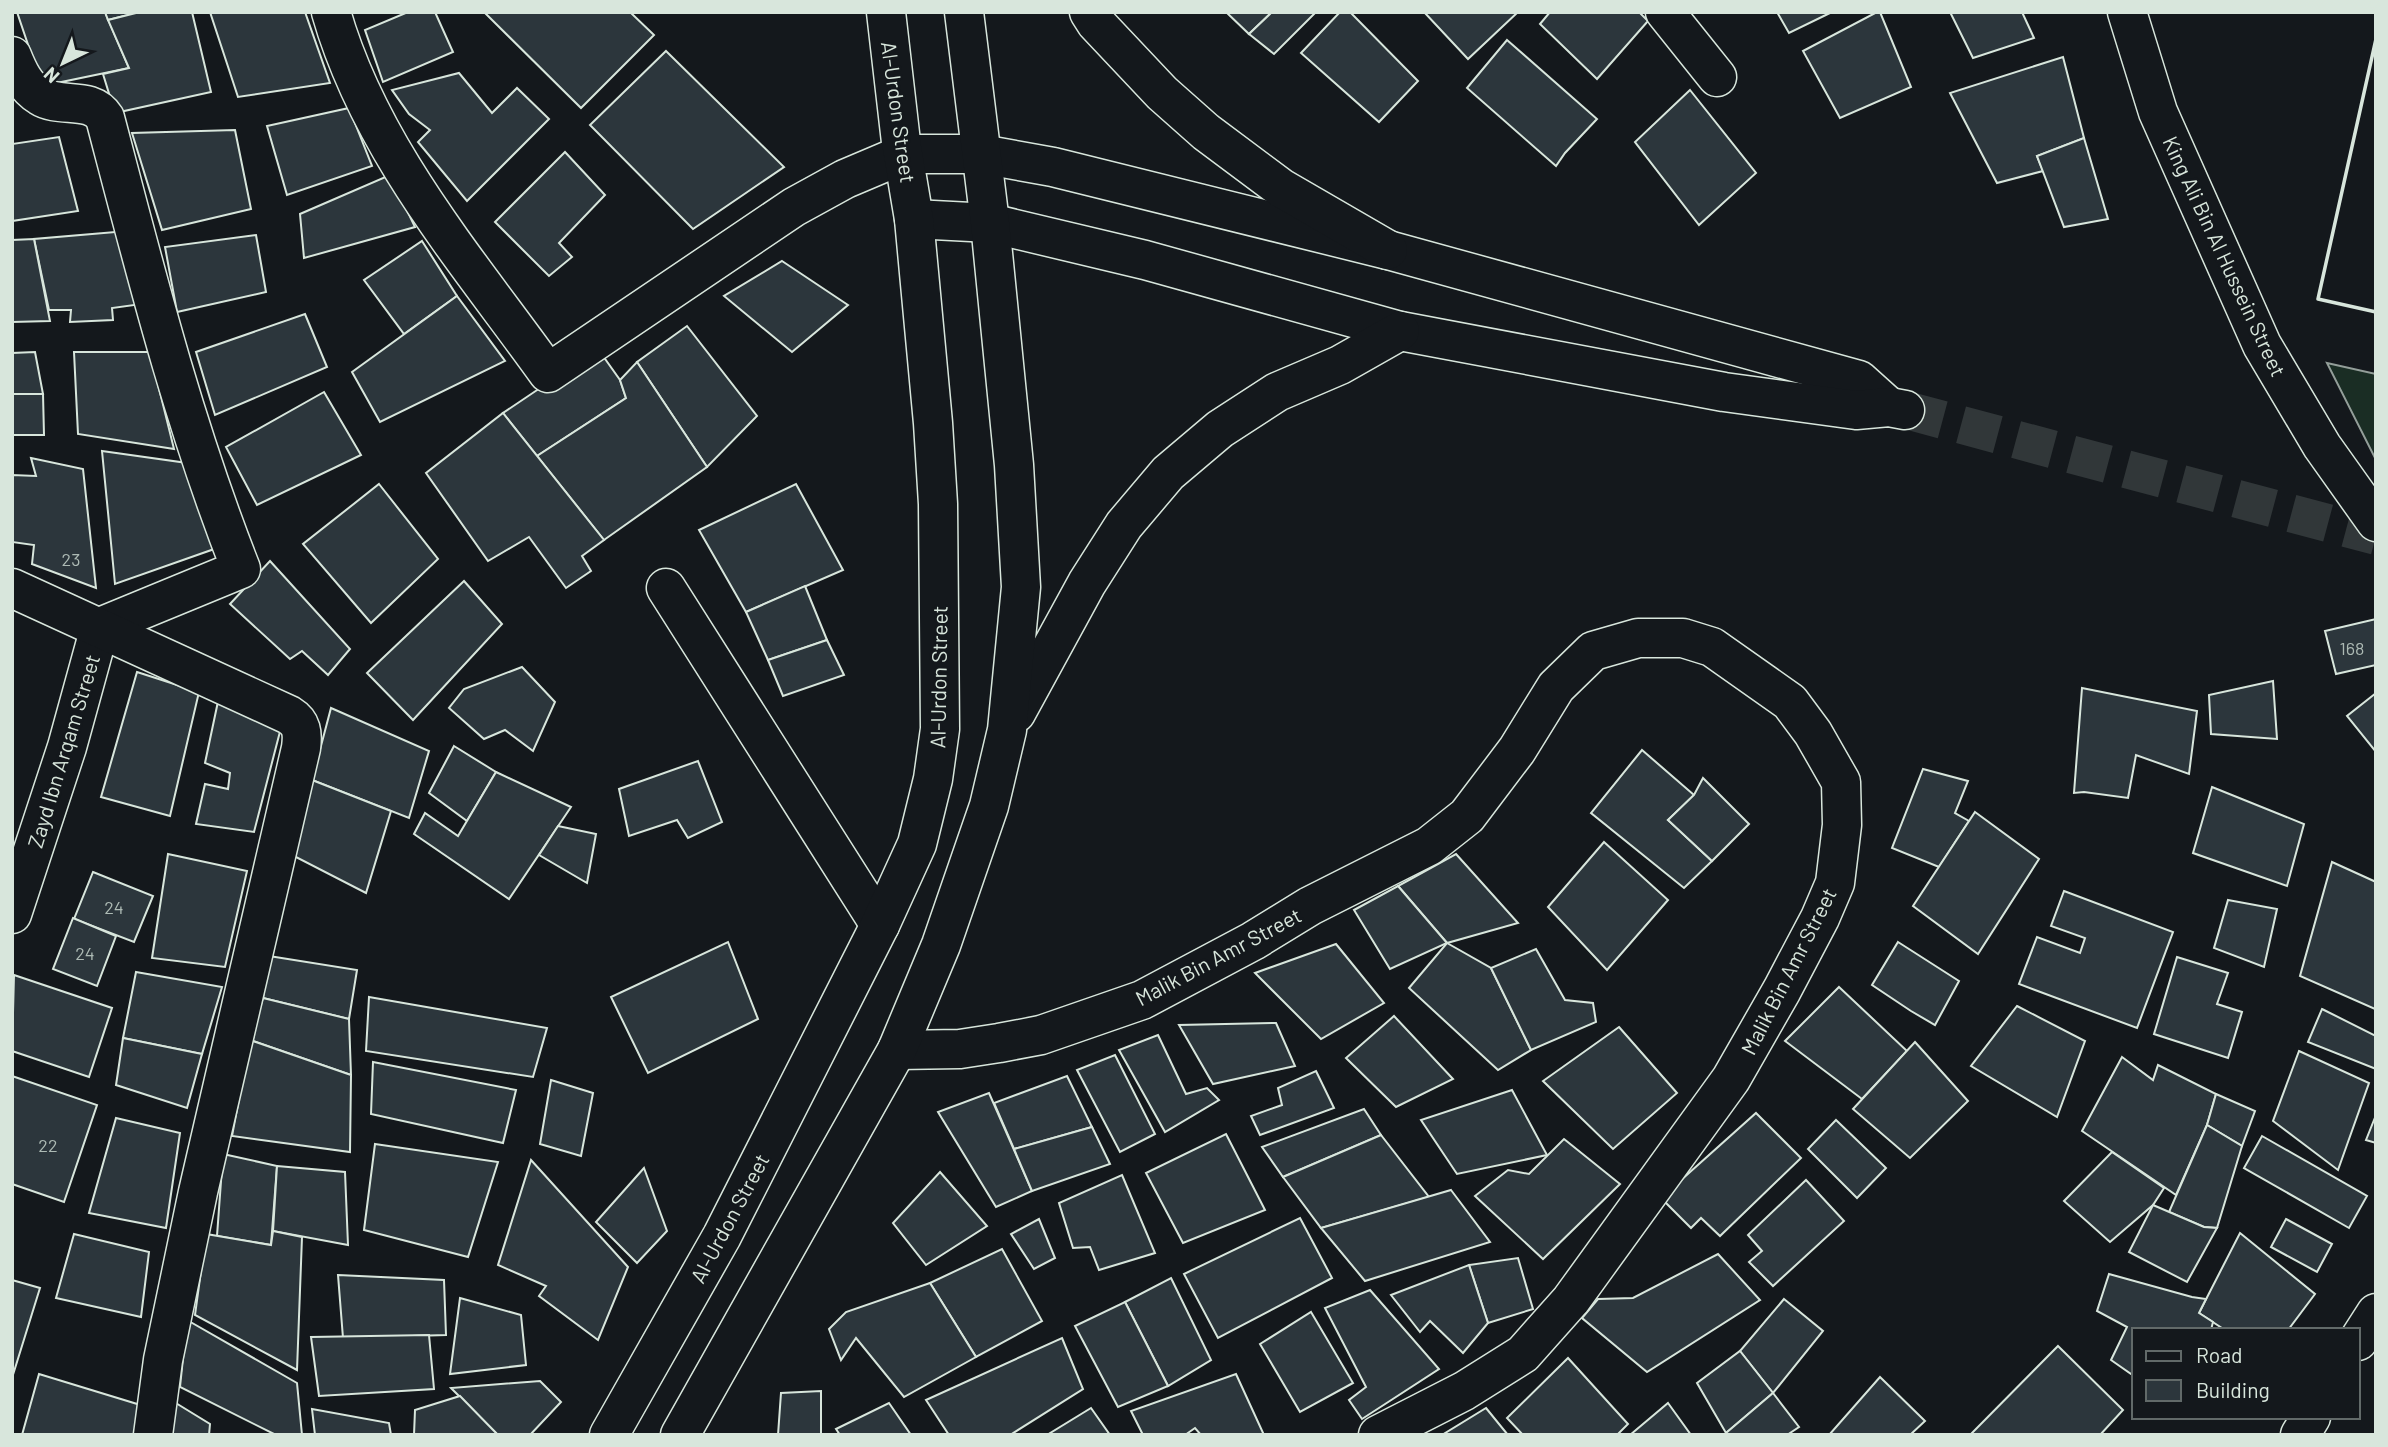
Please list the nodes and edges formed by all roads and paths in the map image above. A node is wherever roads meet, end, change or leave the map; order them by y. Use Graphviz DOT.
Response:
graph roads {
  1 [pos="331,12"];
  2 [pos="886,12"];
  3 [pos="964,12"];
  4 [pos="1089,12"];
  5 [pos="1665,12"];
  6 [pos="2127,12"];
  7 [pos="12,56"];
  8 [pos="1717,77"];
  9 [pos="904,154"];
  10 [pos="981,154"];
  11 [pos="914,219"];
  12 [pos="990,223"];
  13 [pos="1388,250"];
  14 [pos="1400,331"];
  15 [pos="2376,522"];
  16 [pos="12,588"];
  17 [pos="666,588"];
  18 [pos="100,627"];
  19 [pos="1007,730"];
  20 [pos="12,914"];
  21 [pos="880,925"];
  22 [pos="897,1050"];
  23 [pos="2376,1313"];
  24 [pos="2360,1338"];
  25 [pos="2310,1419"];
  26 [pos="690,1428"];
  27 [pos="153,1435"];
  28 [pos="608,1435"];
  29 [pos="1378,1435"];
  30 [pos="2300,1435"];
  1 -- 9 [label="main road"];
  2 -- 9 [label="main road, Al-Urdon Street"];
  3 -- 10 [label="main road"];
  4 -- 13 [label="main road"];
  5 -- 8 [label="main road"];
  6 -- 15 [label="main road, King Ali Bin Al Hussein Street"];
  7 -- 18 [label="main road"];
  9 -- 10 [label="main road"];
  9 -- 11 [label="main road, Al-Urdon Street"];
  10 -- 12 [label="main road"];
  10 -- 13 [label="main road"];
  11 -- 12 [label="main road"];
  11 -- 21 [label="main road, Al-Urdon Street"];
  12 -- 14 [label="main road"];
  12 -- 19 [label="main road"];
  13 -- 14 [label="main road"];
  14 -- 19 [label="main road"];
  16 -- 18 [label="main road"];
  17 -- 21 [label="main road"];
  18 -- 20 [label="main road, Zayd Ibn Arqam Street"];
  18 -- 27 [label="main road"];
  19 -- 22 [label="main road"];
  21 -- 28 [label="main road, Al-Urdon Street"];
  22 -- 26 [label="main road"];
  22 -- 29 [label="main road, Malik Bin Amr Street"];
  23 -- 24 [label="main road"];
  25 -- 30 [label="main road"];
}
